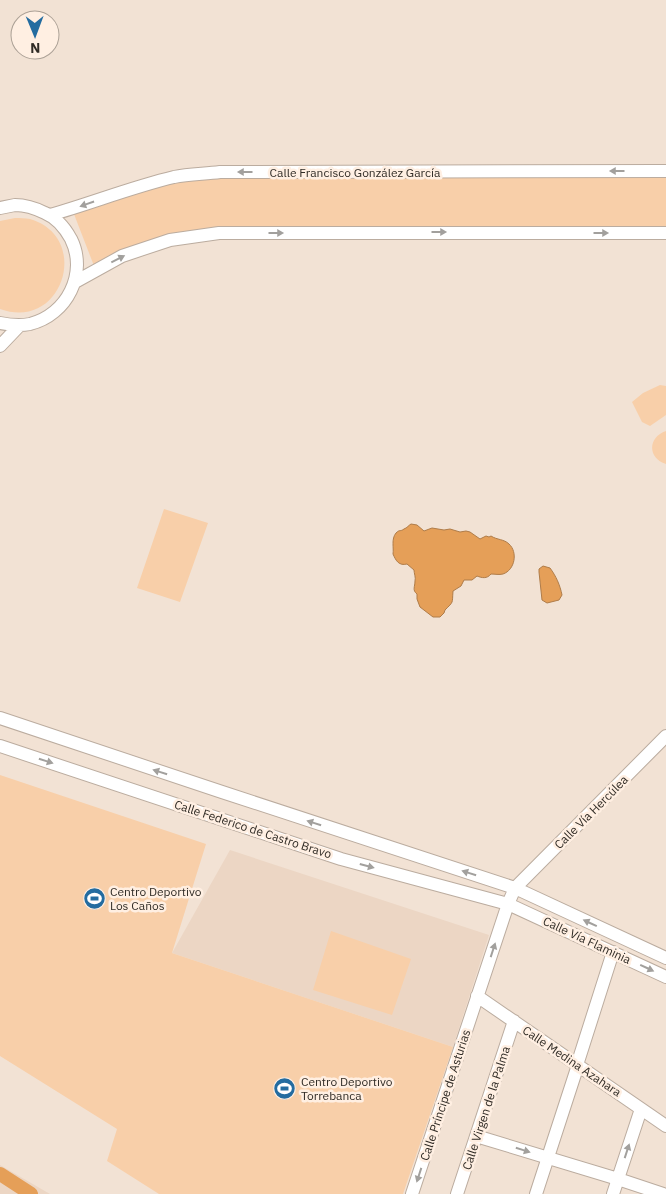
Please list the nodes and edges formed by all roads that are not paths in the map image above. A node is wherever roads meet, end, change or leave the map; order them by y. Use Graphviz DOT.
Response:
graph roads {
  1 [pos="666,171"];
  2 [pos="0,208"];
  3 [pos="50,215"];
  4 [pos="666,233"];
  5 [pos="75,282"];
  6 [pos="0,322"];
  7 [pos="20,325"];
  8 [pos="0,346"];
  9 [pos="0,718"];
  10 [pos="666,736"];
  11 [pos="0,746"];
  12 [pos="515,888"];
  13 [pos="508,904"];
  14 [pos="613,952"];
  15 [pos="666,958"];
  16 [pos="666,977"];
  17 [pos="478,996"];
  18 [pos="514,1021"];
  19 [pos="578,1065"];
  20 [pos="641,1109"];
  21 [pos="666,1126"];
  22 [pos="476,1136"];
  23 [pos="548,1158"];
  24 [pos="618,1179"];
  25 [pos="412,1194"];
  26 [pos="457,1194"];
  27 [pos="536,1194"];
  28 [pos="613,1194"];
  29 [pos="663,1194"];
  1 -- 3 [label="street, Calle Francisco González García, one-way"];
  2 -- 3 [label="street"];
  3 -- 5 [label="street"];
  5 -- 4 [label="street, one-way"];
  5 -- 7 [label="street"];
  6 -- 7 [label="street"];
  7 -- 8 [label="street"];
  12 -- 9 [label="street, Calle Vía Flaminia, one-way"];
  10 -- 12 [label="street, Calle Vía Hercúlea"];
  11 -- 13 [label="street, Calle Federico de Castro Bravo, one-way"];
  12 -- 13 [label="street, Calle Príncipe de Asturias"];
  15 -- 12 [label="street, Calle Vía Flaminia, one-way"];
  13 -- 14 [label="street, Calle Vía Flaminia"];
  17 -- 13 [label="street, Calle Príncipe de Asturias, one-way"];
  14 -- 16 [label="street, Calle Vía Flaminia, one-way"];
  14 -- 19 [label="street"];
  17 -- 18 [label="street, Calle Medina Azahara"];
  17 -- 25 [label="street, Calle Príncipe de Asturias, one-way"];
  18 -- 19 [label="street, Calle Medina Azahara"];
  18 -- 22 [label="street, Calle Virgen de la Palma"];
  19 -- 20 [label="street, Calle Medina Azahara"];
  19 -- 23 [label="street"];
  20 -- 21 [label="street, Calle Medina Azahara"];
  24 -- 20 [label="street, one-way"];
  22 -- 23 [label="street, one-way"];
  22 -- 26 [label="street, Calle Virgen de la Palma"];
  23 -- 24 [label="street"];
  23 -- 27 [label="street"];
  24 -- 28 [label="street"];
  24 -- 29 [label="street"];
}
